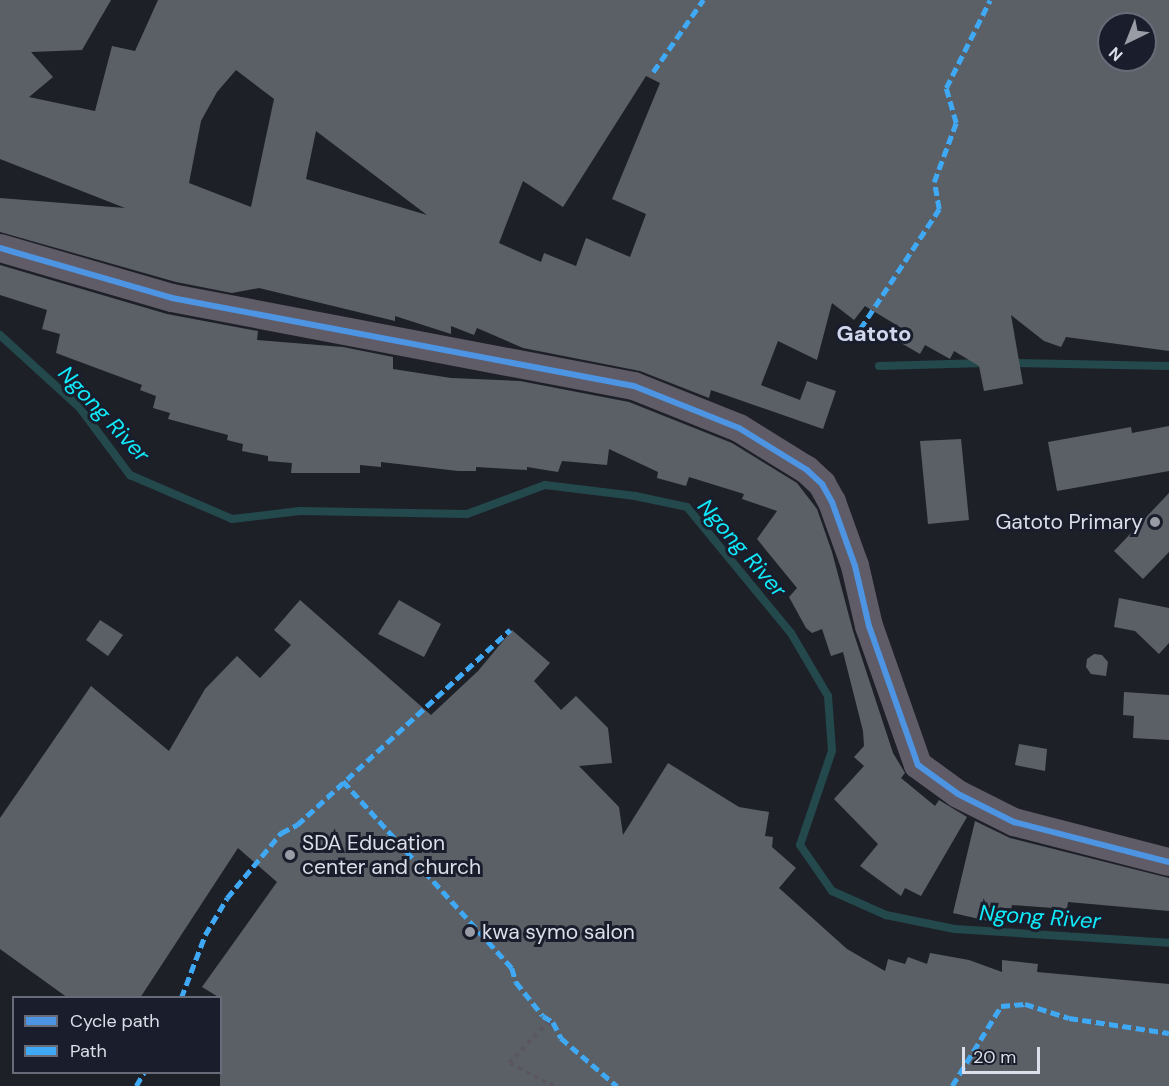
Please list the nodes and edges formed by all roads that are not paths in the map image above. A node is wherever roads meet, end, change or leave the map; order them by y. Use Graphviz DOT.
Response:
graph roads {
  1 [pos="0,248"];
  2 [pos="1169,862"];
  1 -- 2 [label="street"];
}
